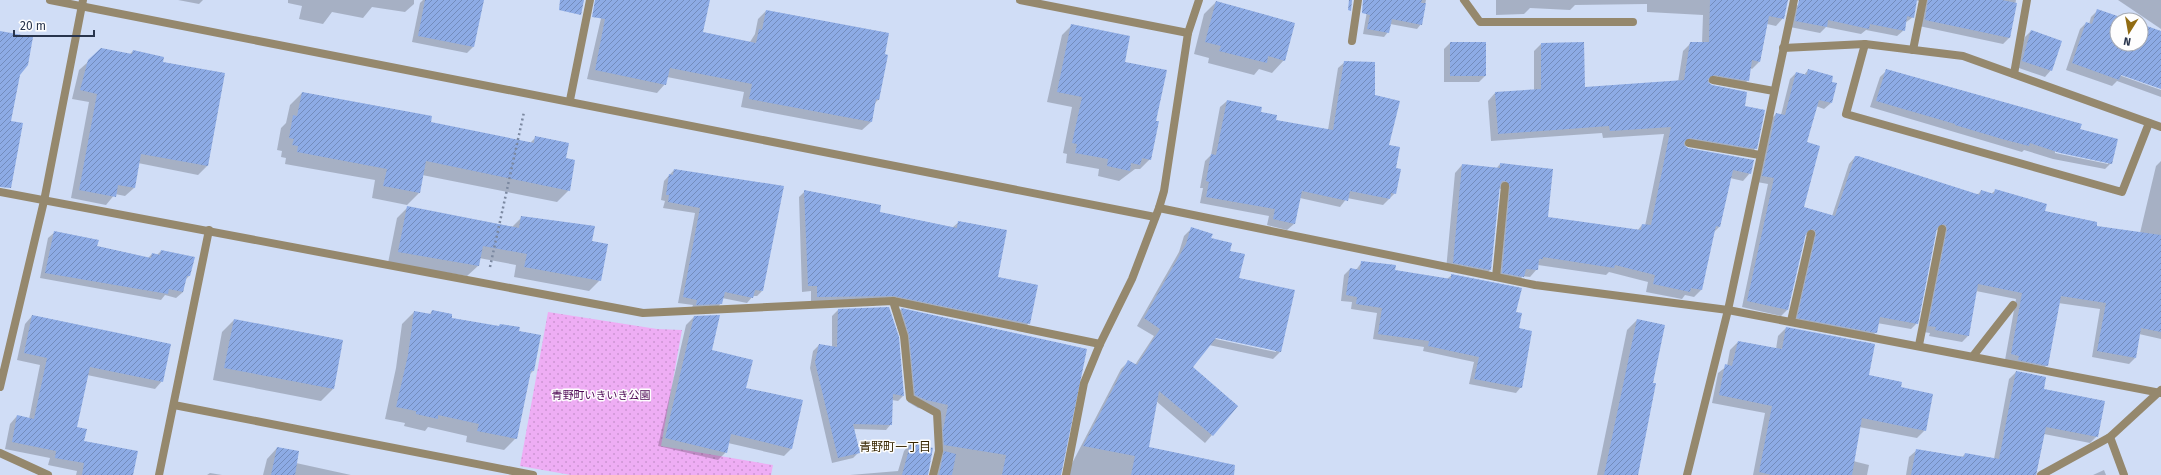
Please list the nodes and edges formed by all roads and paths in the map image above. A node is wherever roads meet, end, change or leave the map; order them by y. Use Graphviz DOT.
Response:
graph roads {
  1 [pos="50,0"];
  2 [pos="590,0"];
  3 [pos="1020,0"];
  4 [pos="1199,0"];
  5 [pos="1358,0"];
  6 [pos="1464,0"];
  7 [pos="1794,0"];
  8 [pos="1923,0"];
  9 [pos="2027,0"];
  10 [pos="82,3"];
  11 [pos="1633,22"];
  12 [pos="1188,33"];
  13 [pos="1352,41"];
  14 [pos="1865,44"];
  15 [pos="1783,48"];
  16 [pos="1914,50"];
  17 [pos="2014,74"];
  18 [pos="1713,80"];
  19 [pos="1774,91"];
  20 [pos="528,92"];
  21 [pos="570,100"];
  22 [pos="2149,123"];
  23 [pos="2161,127"];
  24 [pos="1689,143"];
  25 [pos="1760,155"];
  26 [pos="1505,186"];
  27 [pos="0,192"];
  28 [pos="44,201"];
  29 [pos="1159,208"];
  30 [pos="1155,217"];
  31 [pos="1942,229"];
  32 [pos="209,230"];
  33 [pos="1811,234"];
  34 [pos="1496,277"];
  35 [pos="487,283"];
  36 [pos="893,301"];
  37 [pos="2013,305"];
  38 [pos="1728,310"];
  39 [pos="1791,321"];
  40 [pos="1100,344"];
  41 [pos="1919,345"];
  42 [pos="1973,356"];
  43 [pos="0,387"];
  44 [pos="2160,392"];
  45 [pos="174,405"];
  46 [pos="2110,437"];
  47 [pos="0,453"];
  48 [pos="48,475"];
  49 [pos="159,475"];
  50 [pos="533,475"];
  51 [pos="933,475"];
  52 [pos="1066,475"];
  53 [pos="1687,475"];
  54 [pos="2041,475"];
  55 [pos="2124,475"];
  1 -- 10 [label="street"];
  2 -- 21 [label="street"];
  3 -- 12 [label="street"];
  4 -- 12 [label="street"];
  5 -- 13 [label="street"];
  6 -- 11 [label="street"];
  7 -- 15 [label="street"];
  8 -- 16 [label="street"];
  9 -- 17 [label="street"];
  10 -- 20 [label="street"];
  10 -- 28 [label="street"];
  12 -- 29 [label="street"];
  14 -- 15 [label="street"];
  14 -- 16 [label="street"];
  14 -- 22 [label="street"];
  15 -- 19 [label="street"];
  16 -- 17 [label="street"];
  17 -- 22 [label="street"];
  18 -- 19 [label="street"];
  19 -- 25 [label="street"];
  20 -- 21 [label="street"];
  20 -- 35 [label="path"];
  21 -- 30 [label="street"];
  22 -- 23 [label="street"];
  24 -- 25 [label="street"];
  25 -- 38 [label="street"];
  26 -- 34 [label="street"];
  27 -- 28 [label="street"];
  28 -- 32 [label="street"];
  28 -- 43 [label="street"];
  29 -- 30 [label="street"];
  29 -- 34 [label="street"];
  30 -- 40 [label="street"];
  31 -- 41 [label="street"];
  32 -- 35 [label="street"];
  32 -- 45 [label="street"];
  33 -- 39 [label="street"];
  34 -- 38 [label="street"];
  35 -- 36 [label="street"];
  36 -- 40 [label="street"];
  36 -- 51 [label="street"];
  37 -- 42 [label="street"];
  38 -- 39 [label="street"];
  38 -- 53 [label="street"];
  39 -- 41 [label="street"];
  40 -- 52 [label="street"];
  41 -- 42 [label="street"];
  42 -- 44 [label="street"];
  44 -- 46 [label="street"];
  45 -- 49 [label="street"];
  45 -- 50 [label="street"];
  46 -- 54 [label="street"];
  46 -- 55 [label="street"];
  47 -- 48 [label="street"];
}
